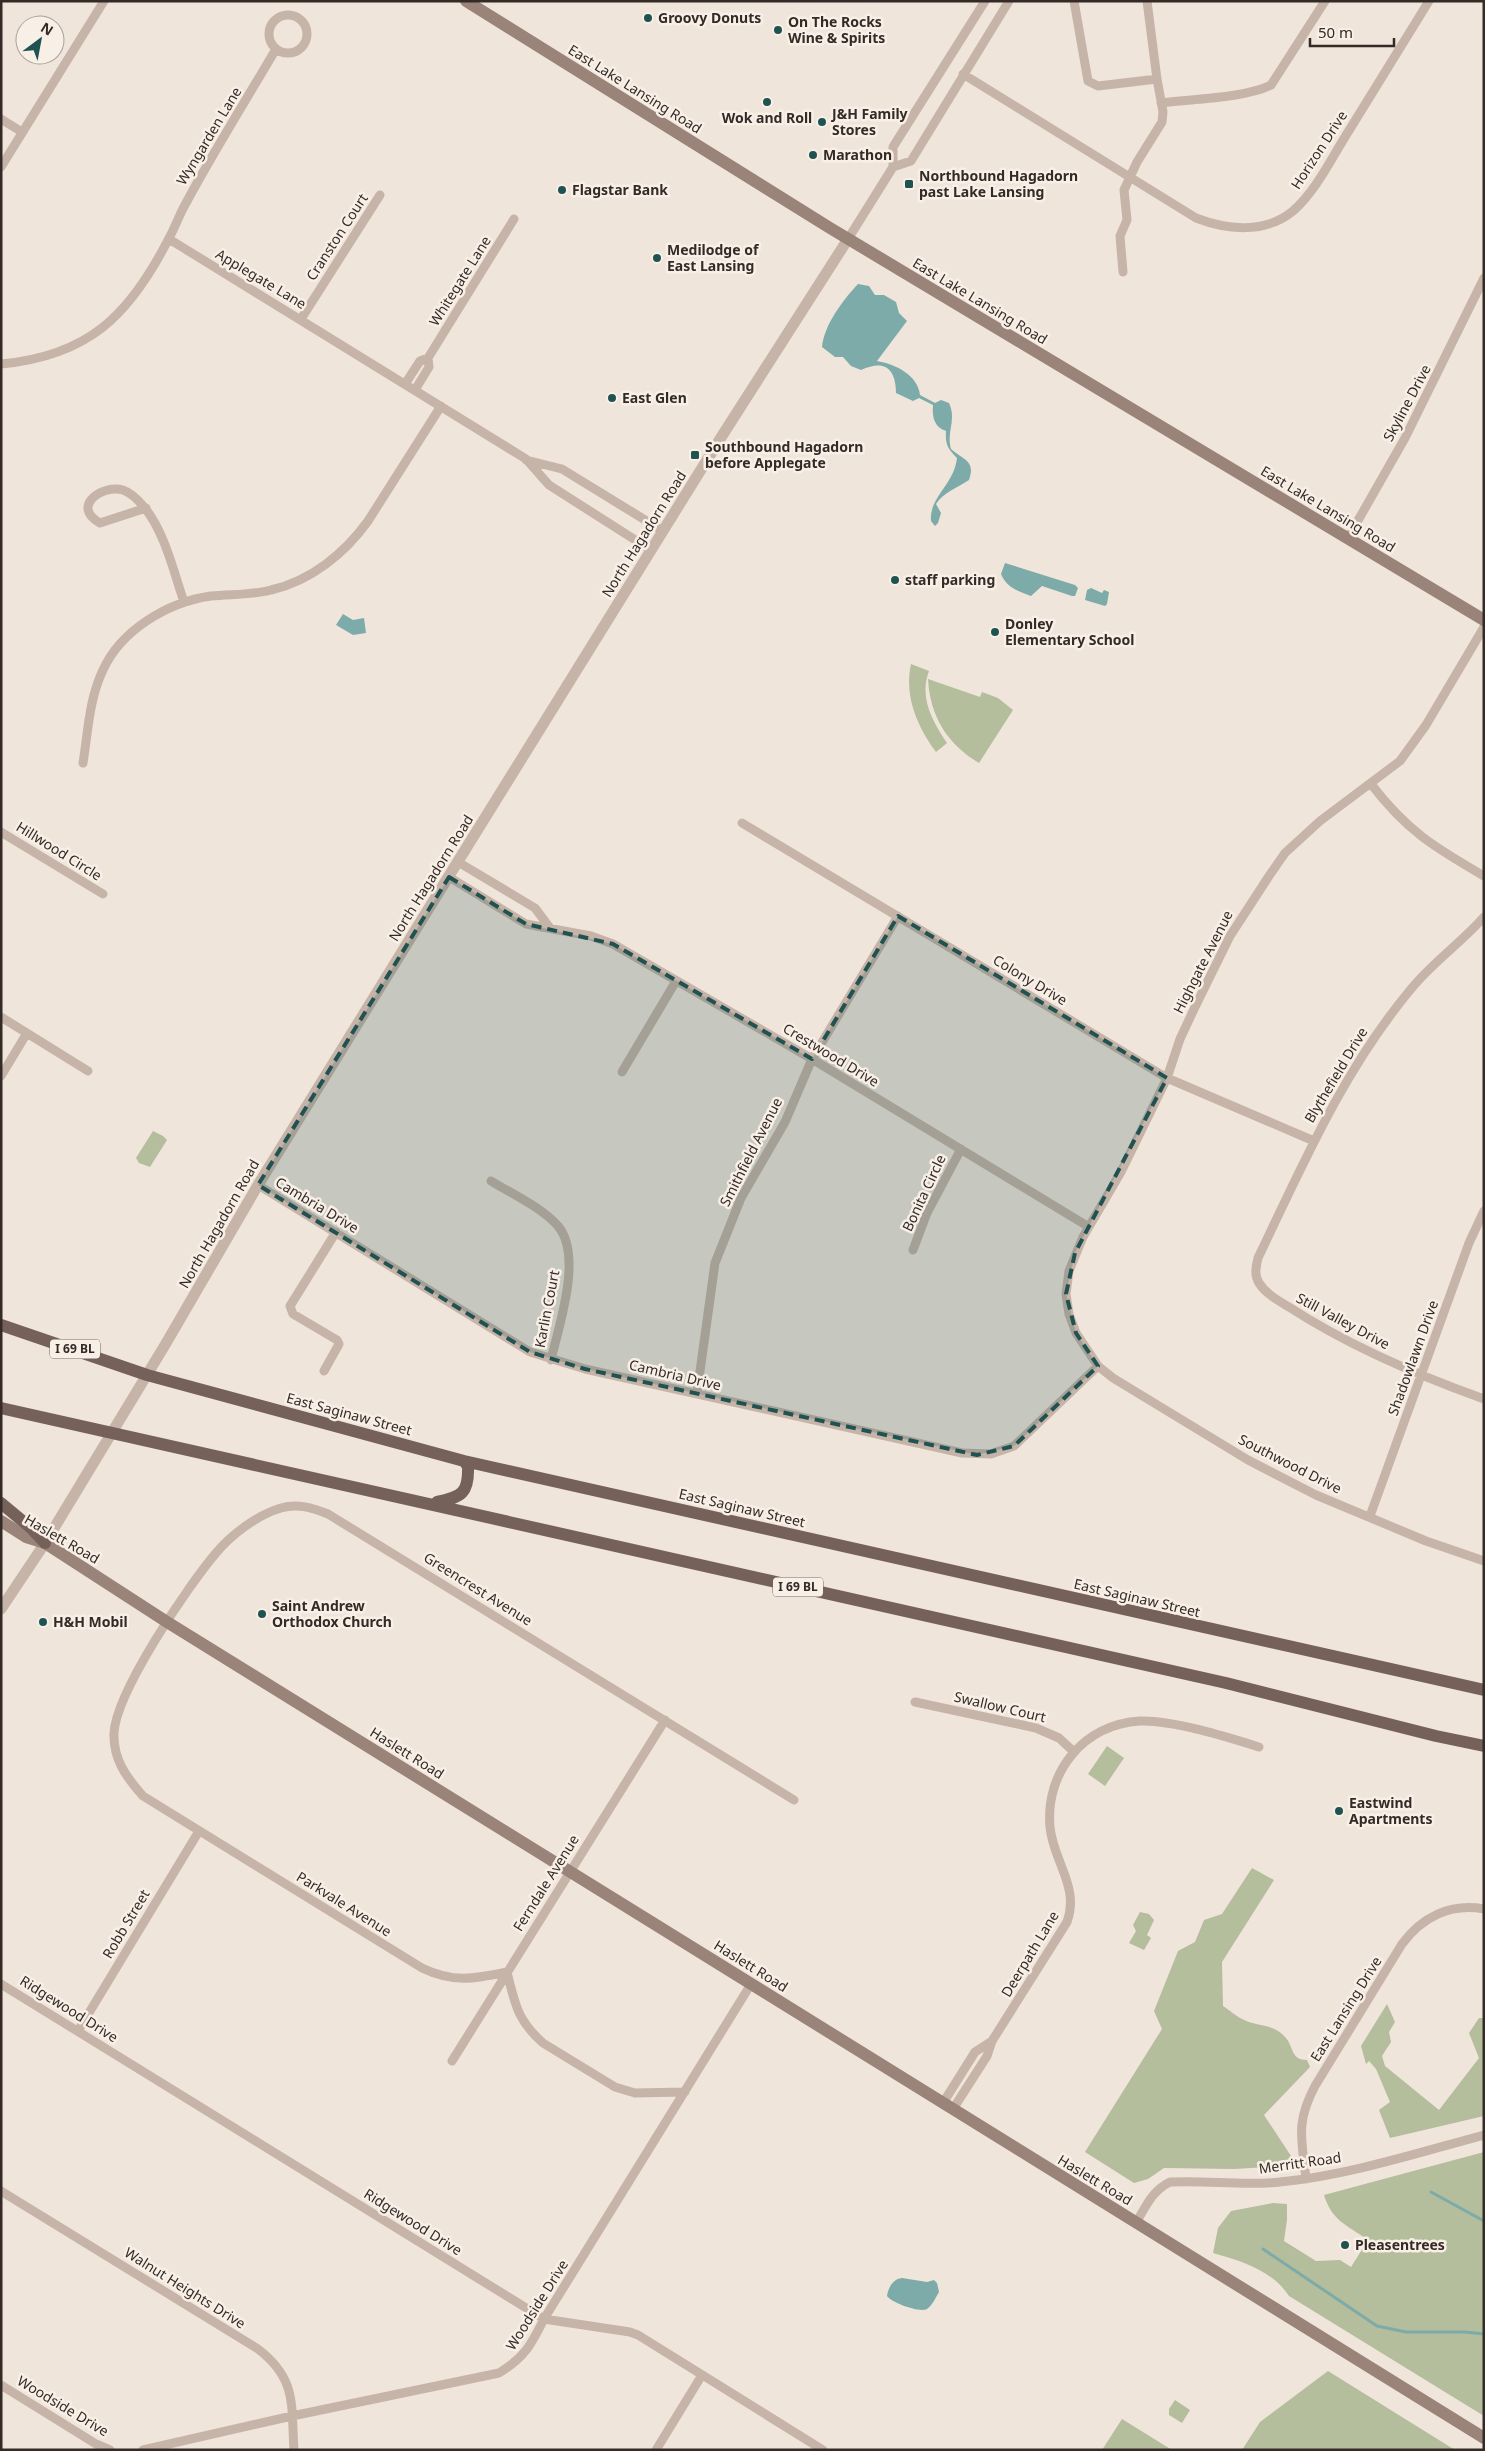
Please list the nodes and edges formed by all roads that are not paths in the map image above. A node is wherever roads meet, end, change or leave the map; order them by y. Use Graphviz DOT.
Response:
graph roads {
  1 [pos="104,1"];
  2 [pos="466,1"];
  3 [pos="985,1"];
  4 [pos="1009,1"];
  5 [pos="1074,1"];
  6 [pos="1147,1"];
  7 [pos="1325,1"];
  8 [pos="1429,1"];
  9 [pos="276,49"];
  10 [pos="963,74"];
  11 [pos="1158,79"];
  12 [pos="1161,102"];
  13 [pos="1,119"];
  14 [pos="22,132"];
  15 [pos="1,167"];
  16 [pos="893,167"];
  17 [pos="1130,176"];
  18 [pos="380,195"];
  19 [pos="514,219"];
  20 [pos="169,239"];
  21 [pos="848,239"];
  22 [pos="1123,272"];
  23 [pos="1484,278"];
  24 [pos="301,319"];
  25 [pos="428,358"];
  26 [pos="1,364"];
  27 [pos="405,384"];
  28 [pos="415,390"];
  29 [pos="440,406"];
  30 [pos="526,460"];
  31 [pos="146,508"];
  32 [pos="663,531"];
  33 [pos="1348,538"];
  34 [pos="651,550"];
  35 [pos="184,602"];
  36 [pos="1484,620"];
  37 [pos="1484,628"];
  38 [pos="83,762"];
  39 [pos="1371,784"];
  40 [pos="742,823"];
  41 [pos="1,832"];
  42 [pos="458,862"];
  43 [pos="1484,876"];
  44 [pos="449,877"];
  45 [pos="103,894"];
  46 [pos="898,916"];
  47 [pos="1484,917"];
  48 [pos="550,928"];
  49 [pos="676,981"];
  50 [pos="1,1017"];
  51 [pos="28,1033"];
  52 [pos="812,1059"];
  53 [pos="88,1071"];
  54 [pos="622,1072"];
  55 [pos="1,1076"];
  56 [pos="1167,1078"];
  57 [pos="1314,1141"];
  58 [pos="961,1149"];
  59 [pos="491,1181"];
  60 [pos="258,1185"];
  61 [pos="1484,1211"];
  62 [pos="1089,1227"];
  63 [pos="336,1232"];
  64 [pos="914,1250"];
  65 [pos="1256,1275"];
  66 [pos="1,1325"];
  67 [pos="551,1360"];
  68 [pos="1098,1366"];
  69 [pos="324,1371"];
  70 [pos="148,1375"];
  71 [pos="1421,1376"];
  72 [pos="697,1393"];
  73 [pos="1484,1399"];
  74 [pos="1,1408"];
  75 [pos="112,1431"];
  76 [pos="464,1461"];
  77 [pos="432,1502"];
  78 [pos="1,1503"];
  79 [pos="1370,1516"];
  80 [pos="1,1521"];
  81 [pos="44,1544"];
  82 [pos="1484,1560"];
  83 [pos="1,1609"];
  84 [pos="167,1622"];
  85 [pos="1484,1690"];
  86 [pos="915,1702"];
  87 [pos="665,1720"];
  88 [pos="1484,1746"];
  89 [pos="1259,1748"];
  90 [pos="1073,1751"];
  91 [pos="794,1800"];
  92 [pos="199,1831"];
  93 [pos="570,1871"];
  94 [pos="1484,1909"];
  95 [pos="507,1972"];
  96 [pos="1,1984"];
  97 [pos="751,1984"];
  98 [pos="78,2031"];
  99 [pos="452,2061"];
  100 [pos="685,2092"];
  101 [pos="948,2106"];
  102 [pos="1484,2135"];
  103 [pos="1306,2179"];
  104 [pos="1,2191"];
  105 [pos="1136,2222"];
  106 [pos="544,2319"];
  107 [pos="702,2375"];
  108 [pos="1,2385"];
  109 [pos="292,2416"];
  110 [pos="1484,2438"];
  111 [pos="110,2450"];
  112 [pos="143,2450"];
  113 [pos="294,2450"];
  114 [pos="656,2450"];
  115 [pos="824,2450"];
  1 -- 14 [label="street"];
  2 -- 21 [label="main road, East Lake Lansing Road"];
  3 -- 16 [label="street, North Hagadorn Road"];
  4 -- 10 [label="street, North Hagadorn Road"];
  5 -- 11 [label="street"];
  6 -- 11 [label="street"];
  7 -- 12 [label="street"];
  8 -- 17 [label="street, Horizon Drive"];
  9 -- 9 [label="street"];
  9 -- 20 [label="street, Wyngarden Lane"];
  10 -- 16 [label="street, North Hagadorn Road"];
  10 -- 17 [label="street, Horizon Drive"];
  11 -- 12 [label="street"];
  12 -- 17 [label="street"];
  13 -- 14 [label="street"];
  14 -- 15 [label="street"];
  16 -- 21 [label="street, North Hagadorn Road"];
  17 -- 22 [label="street"];
  18 -- 24 [label="street, Cranston Court"];
  19 -- 25 [label="street, Whitegate Lane"];
  20 -- 24 [label="street, Applegate Lane"];
  20 -- 26 [label="street"];
  21 -- 32 [label="street, North Hagadorn Road"];
  21 -- 33 [label="main road, East Lake Lansing Road"];
  23 -- 33 [label="street, Skyline Drive"];
  24 -- 27 [label="street, Applegate Lane"];
  25 -- 27 [label="street, Whitegate Lane"];
  25 -- 28 [label="street, Whitegate Lane"];
  27 -- 28 [label="street, Applegate Lane"];
  28 -- 29 [label="street, Applegate Lane"];
  29 -- 30 [label="street, Applegate Lane"];
  29 -- 35 [label="street"];
  30 -- 32 [label="street, Applegate Lane"];
  30 -- 34 [label="street, Applegate Lane"];
  31 -- 31 [label="street"];
  31 -- 35 [label="street"];
  32 -- 34 [label="street, North Hagadorn Road"];
  33 -- 36 [label="main road, East Lake Lansing Road"];
  34 -- 42 [label="street, North Hagadorn Road"];
  35 -- 38 [label="street"];
  37 -- 39 [label="street, Highgate Avenue"];
  39 -- 43 [label="street"];
  39 -- 56 [label="street, Highgate Avenue"];
  40 -- 46 [label="street, Colony Drive"];
  41 -- 45 [label="street, Hillwood Circle"];
  42 -- 44 [label="street, North Hagadorn Road"];
  42 -- 48 [label="street"];
  44 -- 48 [label="street, Crestwood Drive"];
  44 -- 60 [label="street, North Hagadorn Road"];
  46 -- 52 [label="street, Smithfield Avenue"];
  46 -- 56 [label="street, Colony Drive"];
  47 -- 57 [label="street, Blythefield Drive"];
  48 -- 49 [label="street, Crestwood Drive"];
  49 -- 52 [label="street, Crestwood Drive"];
  49 -- 54 [label="street"];
  50 -- 51 [label="street"];
  51 -- 53 [label="street"];
  51 -- 55 [label="street"];
  52 -- 58 [label="street, Crestwood Drive"];
  52 -- 72 [label="street, Smithfield Avenue"];
  56 -- 57 [label="street, Colony Drive"];
  56 -- 62 [label="street, Highgate Avenue"];
  57 -- 65 [label="street, Blythefield Drive"];
  58 -- 62 [label="street, Crestwood Drive"];
  58 -- 64 [label="street, Bonita Circle"];
  59 -- 67 [label="street, Karlin Court"];
  60 -- 63 [label="street, Cambria Drive"];
  60 -- 70 [label="street, North Hagadorn Road"];
  61 -- 71 [label="street, Shadowlawn Drive"];
  62 -- 68 [label="street, Highgate Avenue"];
  63 -- 67 [label="street, Cambria Drive"];
  63 -- 69 [label="street"];
  65 -- 71 [label="street, Still Valley Drive"];
  66 -- 70 [label="main road, East Saginaw Street / I 69 BL"];
  67 -- 72 [label="street, Cambria Drive"];
  68 -- 72 [label="street, Cambria Drive"];
  68 -- 79 [label="street, Southwood Drive"];
  70 -- 75 [label="street, North Hagadorn Road"];
  70 -- 76 [label="main road, East Saginaw Street / I 69 BL"];
  71 -- 73 [label="street, Still Valley Drive"];
  71 -- 79 [label="street, Shadowlawn Drive"];
  74 -- 75 [label="main road, I 69 BL"];
  75 -- 77 [label="main road, I 69 BL"];
  75 -- 81 [label="street, North Hagadorn Road"];
  76 -- 77 [label="main road"];
  76 -- 85 [label="main road, East Saginaw Street / I 69 BL"];
  77 -- 88 [label="main road, I 69 BL"];
  78 -- 81 [label="main road"];
  79 -- 82 [label="street, Southwood Drive"];
  80 -- 81 [label="main road, Haslett Road"];
  81 -- 83 [label="street, North Hagadorn Road"];
  81 -- 84 [label="main road, Haslett Road"];
  84 -- 87 [label="street, Greencrest Avenue"];
  84 -- 92 [label="street, Parkvale Avenue"];
  84 -- 93 [label="main road, Haslett Road"];
  86 -- 90 [label="street, Swallow Court"];
  87 -- 91 [label="street, Greencrest Avenue"];
  87 -- 93 [label="street, Ferndale Avenue"];
  89 -- 90 [label="street, Deerpath Lane"];
  90 -- 101 [label="street, Deerpath Lane"];
  92 -- 95 [label="street, Parkvale Avenue"];
  92 -- 98 [label="street, Robb Street"];
  93 -- 95 [label="street, Ferndale Avenue"];
  93 -- 97 [label="main road, Haslett Road"];
  94 -- 103 [label="street, East Lansing Drive"];
  95 -- 99 [label="street, Ferndale Avenue"];
  95 -- 100 [label="street"];
  96 -- 98 [label="street, Ridgewood Drive"];
  97 -- 100 [label="street, Woodside Drive"];
  97 -- 101 [label="main road, Haslett Road"];
  98 -- 106 [label="street, Ridgewood Drive"];
  100 -- 106 [label="street, Woodside Drive"];
  101 -- 105 [label="main road, Haslett Road"];
  102 -- 103 [label="street, Merritt Road"];
  103 -- 105 [label="street, Merritt Road"];
  104 -- 109 [label="street, Walnut Heights Drive"];
  105 -- 110 [label="main road, Haslett Road"];
  106 -- 107 [label="street, Ridgewood Drive"];
  106 -- 109 [label="street, Woodside Drive"];
  107 -- 114 [label="street"];
  107 -- 115 [label="street, Ridgewood Drive"];
  108 -- 111 [label="street, Woodside Drive"];
  109 -- 112 [label="street, Woodside Drive"];
  109 -- 113 [label="street, Walnut Heights Drive"];
}
